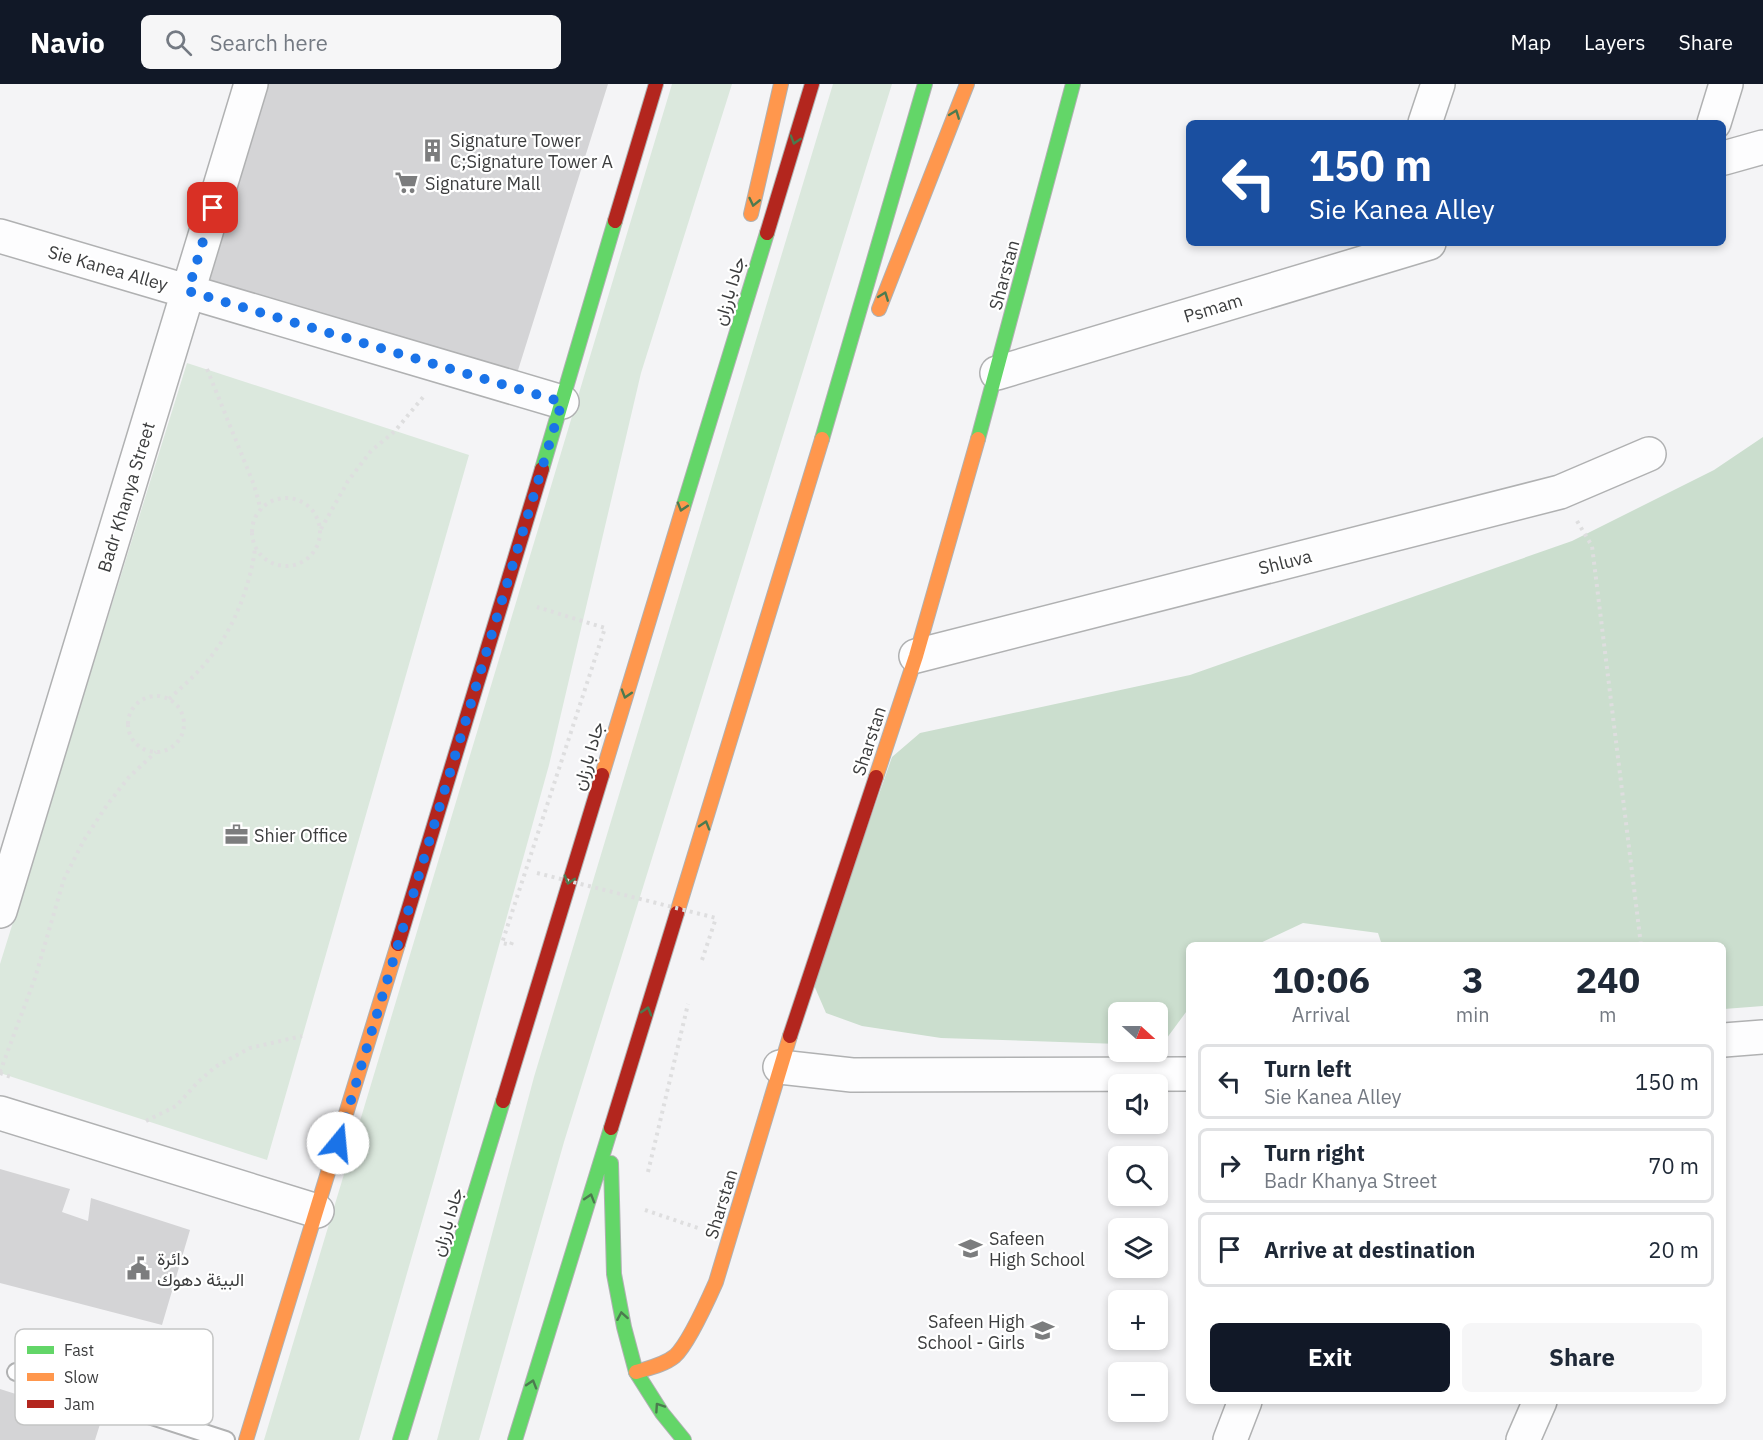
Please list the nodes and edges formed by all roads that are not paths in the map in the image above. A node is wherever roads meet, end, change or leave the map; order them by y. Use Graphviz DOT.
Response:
graph roads {
  1 [pos="251,84"];
  2 [pos="656,84"];
  3 [pos="781,84"];
  4 [pos="812,84"];
  5 [pos="925,84"];
  6 [pos="967,84"];
  7 [pos="1073,84"];
  8 [pos="1437,84"];
  9 [pos="1726,84"];
  10 [pos="1426,120"];
  11 [pos="1715,120"];
  12 [pos="1763,147"];
  13 [pos="1726,157"];
  14 [pos="749,224"];
  15 [pos="0,236"];
  16 [pos="1410,246"];
  17 [pos="1384,250"];
  18 [pos="188,291"];
  19 [pos="730,305"];
  20 [pos="876,318"];
  21 [pos="858,362"];
  22 [pos="997,373"];
  23 [pos="562,402"];
  24 [pos="1649,453"];
  25 [pos="691,479"];
  26 [pos="802,507"];
  27 [pos="916,656"];
  28 [pos="0,911"];
  29 [pos="1763,1037"];
  30 [pos="1726,1040"];
  31 [pos="780,1067"];
  32 [pos="1186,1074"];
  33 [pos="0,1113"];
  34 [pos="612,1127"];
  35 [pos="317,1211"];
  36 [pos="636,1372"];
  37 [pos="1244,1404"];
  38 [pos="1539,1404"];
  39 [pos="180,1425"];
  40 [pos="226,1440"];
  41 [pos="246,1440"];
  42 [pos="400,1440"];
  43 [pos="515,1440"];
  44 [pos="684,1440"];
  45 [pos="1230,1440"];
  46 [pos="1523,1440"];
  1 -- 18 [label="street, Badr Khanya Street"];
  2 -- 23 [label="main road"];
  3 -- 14 [label="main road, one-way"];
  4 -- 25 [label="main road, جادا بارزان, one-way"];
  5 -- 26 [label="main road"];
  20 -- 6 [label="main road, one-way"];
  7 -- 22 [label="main road, Sharstan"];
  8 -- 10 [label="street"];
  9 -- 11 [label="street"];
  12 -- 13 [label="street"];
  15 -- 18 [label="street, Sie Kanea Alley"];
  16 -- 17 [label="street, Psmam"];
  17 -- 22 [label="street, Psmam"];
  18 -- 23 [label="street, Sie Kanea Alley"];
  18 -- 28 [label="street, Badr Khanya Street"];
  19 -- 25 [label="main road"];
  21 -- 26 [label="main road"];
  22 -- 27 [label="main road, Sharstan"];
  23 -- 35 [label="main road"];
  24 -- 27 [label="street, Shluva"];
  25 -- 42 [label="main road, جادا بارزان, one-way"];
  34 -- 26 [label="main road, one-way"];
  27 -- 31 [label="main road, Sharstan"];
  29 -- 30 [label="street"];
  31 -- 32 [label="street"];
  31 -- 36 [label="main road, Sharstan"];
  33 -- 35 [label="street"];
  36 -- 34 [label="main road, one-way"];
  43 -- 34 [label="main road, one-way"];
  35 -- 41 [label="main road"];
  44 -- 36 [label="main road, one-way"];
  37 -- 45 [label="street"];
  38 -- 46 [label="street"];
  39 -- 40 [label="lane"];
}
